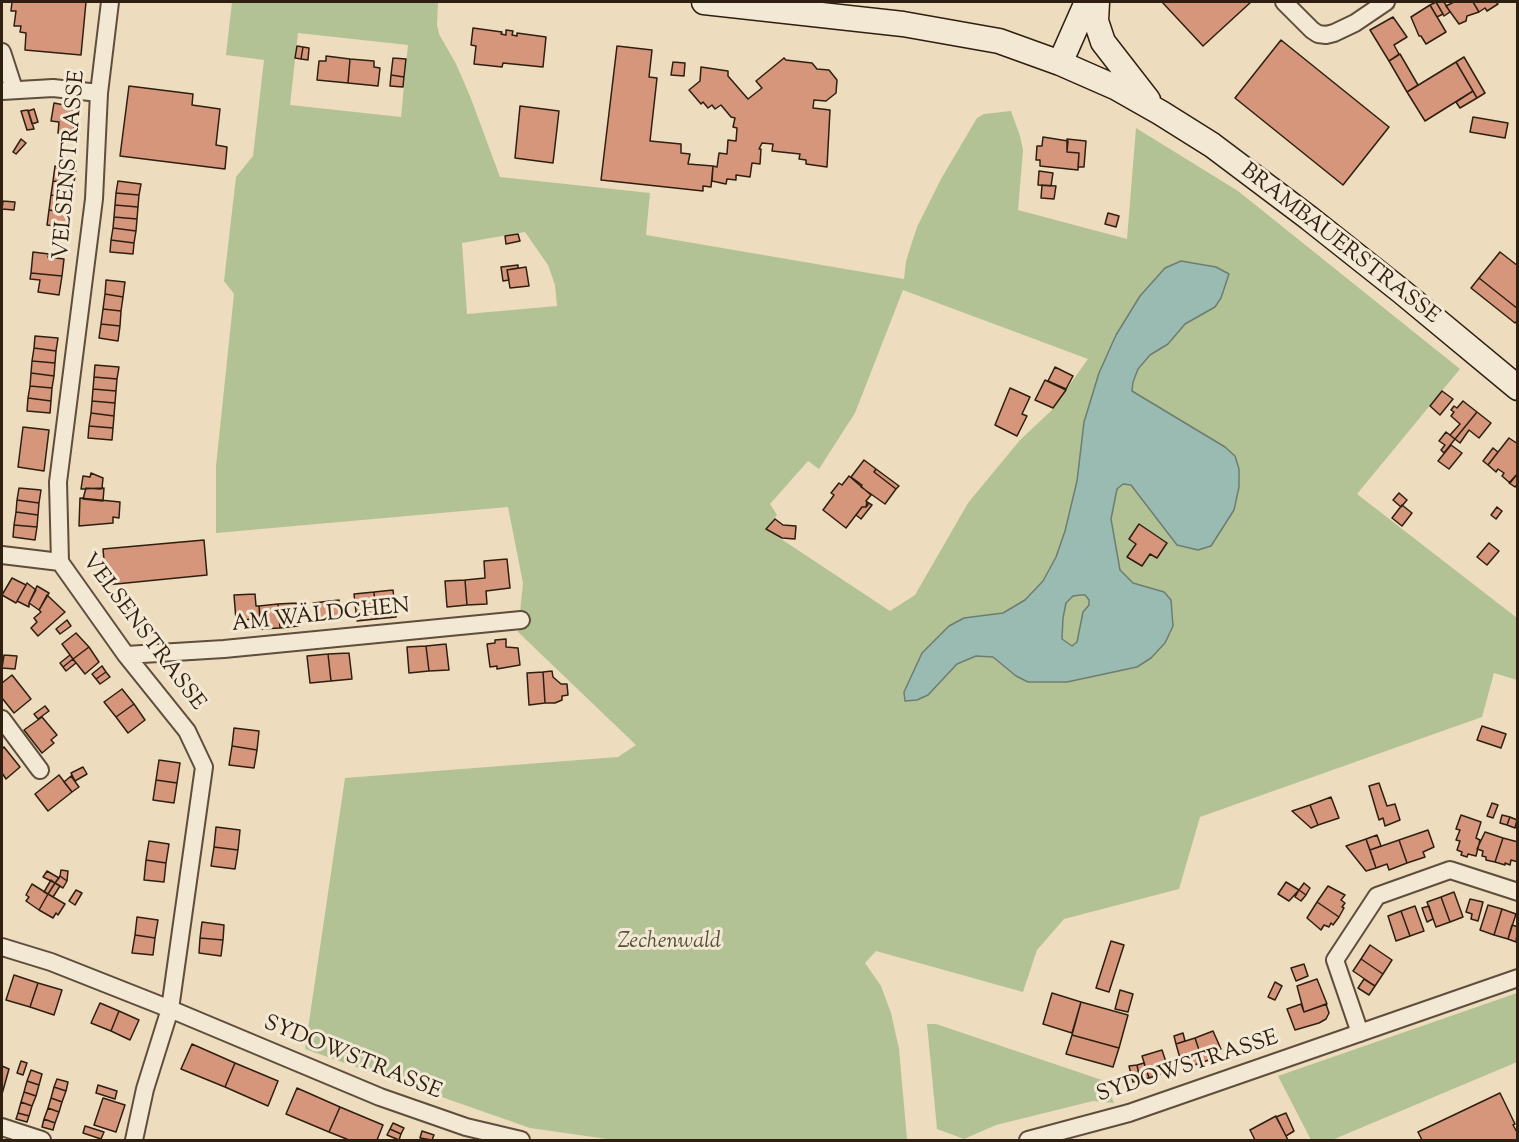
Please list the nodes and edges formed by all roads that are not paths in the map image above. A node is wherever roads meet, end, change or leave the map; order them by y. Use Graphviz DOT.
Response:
graph roads {
  1 [pos="110,2"];
  2 [pos="704,2"];
  3 [pos="1087,2"];
  4 [pos="1097,2"];
  5 [pos="1284,2"];
  6 [pos="1386,2"];
  7 [pos="2,52"];
  8 [pos="1060,63"];
  9 [pos="8,90"];
  10 [pos="99,93"];
  11 [pos="1155,109"];
  12 [pos="1518,388"];
  13 [pos="2,555"];
  14 [pos="60,562"];
  15 [pos="521,620"];
  16 [pos="126,655"];
  17 [pos="2,719"];
  18 [pos="40,770"];
  19 [pos="1518,892"];
  20 [pos="2,947"];
  21 [pos="1518,978"];
  22 [pos="170,1009"];
  23 [pos="1360,1033"];
  24 [pos="2,1127"];
  25 [pos="42,1140"];
  26 [pos="134,1140"];
  27 [pos="521,1140"];
  28 [pos="1028,1140"];
  1 -- 10 [label="street, VELSENSTRASSE"];
  2 -- 8 [label="main road, BRAMBAUERSTRASSE"];
  3 -- 8 [label="main road"];
  4 -- 11 [label="main road, BRAMBAUERSTRASSE"];
  5 -- 6 [label="street"];
  7 -- 9 [label="street"];
  8 -- 11 [label="main road, BRAMBAUERSTRASSE"];
  9 -- 10 [label="street"];
  10 -- 14 [label="street, VELSENSTRASSE"];
  11 -- 12 [label="main road, BRAMBAUERSTRASSE"];
  13 -- 14 [label="street"];
  14 -- 16 [label="street, VELSENSTRASSE"];
  15 -- 16 [label="street, AM WÄLDCHEN"];
  16 -- 22 [label="street, VELSENSTRASSE"];
  17 -- 18 [label="street"];
  19 -- 23 [label="street"];
  20 -- 22 [label="street, SYDOWSTRASSE"];
  21 -- 23 [label="street, SYDOWSTRASSE"];
  22 -- 26 [label="street, VELSENSTRASSE"];
  22 -- 27 [label="street, SYDOWSTRASSE"];
  23 -- 28 [label="street, SYDOWSTRASSE"];
  24 -- 25 [label="street"];
}
